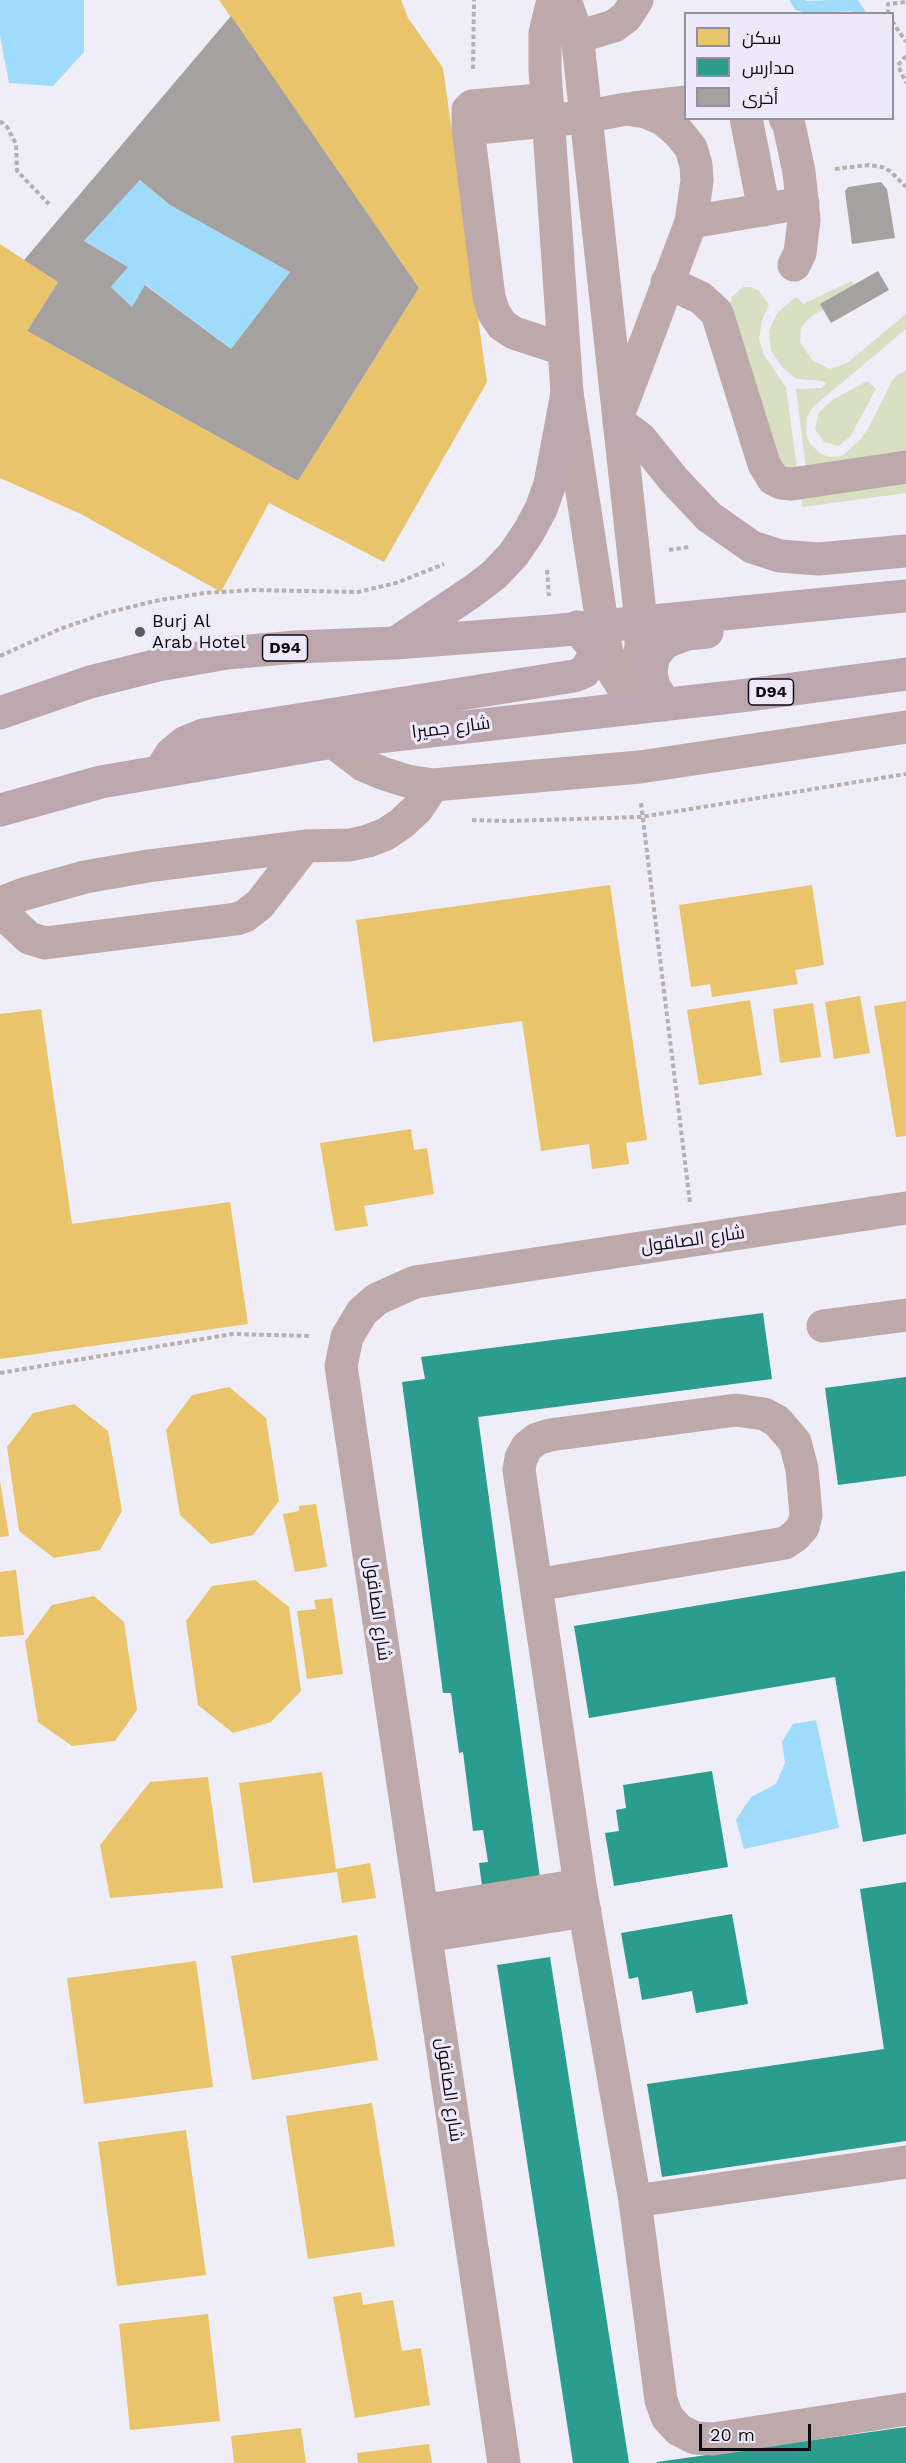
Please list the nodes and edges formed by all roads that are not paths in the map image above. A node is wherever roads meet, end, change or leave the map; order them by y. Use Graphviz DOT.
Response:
graph roads {
  1 [pos="554,0"];
  2 [pos="565,0"];
  3 [pos="637,0"];
  4 [pos="577,38"];
  5 [pos="684,102"];
  6 [pos="626,109"];
  7 [pos="548,110"];
  8 [pos="584,117"];
  9 [pos="746,120"];
  10 [pos="786,120"];
  11 [pos="803,203"];
  12 [pos="764,210"];
  13 [pos="691,222"];
  14 [pos="794,265"];
  15 [pos="667,282"];
  16 [pos="563,349"];
  17 [pos="567,393"];
  18 [pos="619,417"];
  19 [pos="906,467"];
  20 [pos="906,551"];
  21 [pos="906,596"];
  22 [pos="906,611"];
  23 [pos="641,622"];
  24 [pos="589,626"];
  25 [pos="395,643"];
  26 [pos="906,674"];
  27 [pos="637,704"];
  28 [pos="0,713"];
  29 [pos="906,727"];
  30 [pos="333,742"];
  31 [pos="161,770"];
  32 [pos="433,784"];
  33 [pos="0,810"];
  34 [pos="305,846"];
  35 [pos="0,903"];
  36 [pos="0,911"];
  37 [pos="906,1208"];
  38 [pos="906,1315"];
  39 [pos="823,1326"];
  40 [pos="536,1585"];
  41 [pos="583,1898"];
  42 [pos="424,1924"];
  43 [pos="906,2162"];
  44 [pos="635,2201"];
  45 [pos="906,2409"];
  46 [pos="504,2463"];
  1 -- 7 [label="street"];
  2 -- 4 [label="street"];
  3 -- 4 [label="street"];
  4 -- 8 [label="street"];
  5 -- 6 [label="street"];
  6 -- 8 [label="street"];
  6 -- 13 [label="street"];
  7 -- 8 [label="street"];
  7 -- 16 [label="street"];
  7 -- 16 [label="street"];
  8 -- 18 [label="street"];
  9 -- 12 [label="street"];
  10 -- 11 [label="street"];
  11 -- 12 [label="street"];
  11 -- 14 [label="street"];
  12 -- 13 [label="street"];
  13 -- 15 [label="street"];
  15 -- 18 [label="street"];
  15 -- 19 [label="street"];
  16 -- 17 [label="street"];
  17 -- 24 [label="street"];
  17 -- 25 [label="main road"];
  18 -- 20 [label="main road"];
  18 -- 23 [label="street"];
  21 -- 23 [label="main road, D94"];
  22 -- 27 [label="main road"];
  23 -- 24 [label="main road, D94"];
  23 -- 27 [label="street"];
  24 -- 25 [label="main road, D94"];
  24 -- 27 [label="street"];
  24 -- 31 [label="main road"];
  25 -- 28 [label="main road, D94"];
  26 -- 27 [label="main road, شارع جميرا / D94"];
  27 -- 30 [label="main road, شارع جميرا / D94"];
  29 -- 32 [label="street"];
  30 -- 31 [label="main road, شارع جميرا / D94"];
  30 -- 32 [label="street"];
  31 -- 33 [label="main road, شارع جميرا / D94"];
  32 -- 34 [label="street"];
  34 -- 35 [label="street"];
  34 -- 36 [label="street"];
  37 -- 42 [label="street, شارع الصاقول"];
  38 -- 39 [label="street"];
  40 -- 40 [label="street"];
  40 -- 41 [label="street"];
  41 -- 42 [label="street"];
  41 -- 44 [label="street"];
  42 -- 46 [label="street, شارع الصاقول"];
  43 -- 44 [label="street"];
  44 -- 45 [label="street"];
}
